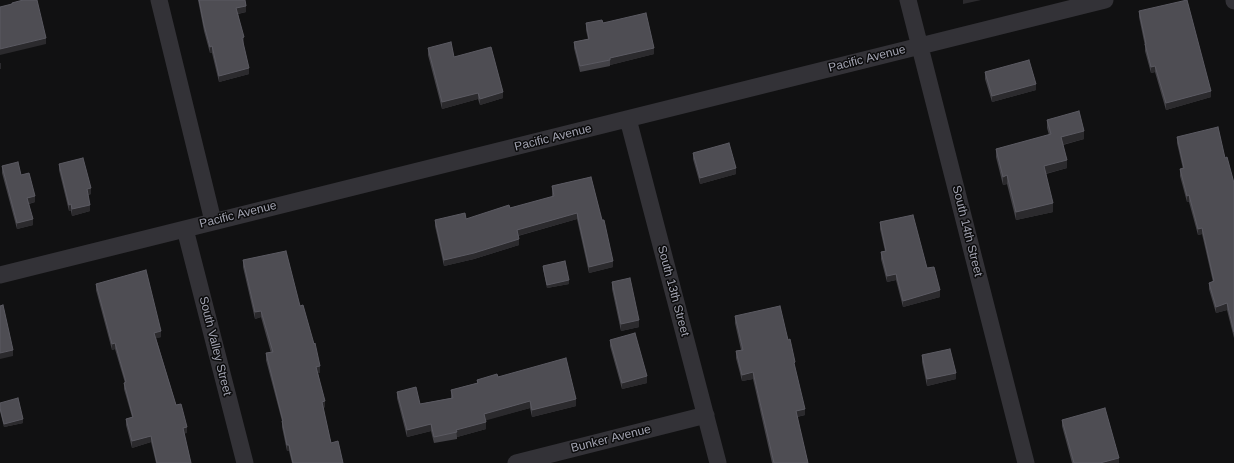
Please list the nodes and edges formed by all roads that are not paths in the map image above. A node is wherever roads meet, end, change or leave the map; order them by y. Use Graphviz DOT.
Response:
graph roads {
  1 [pos="159,0"];
  2 [pos="908,0"];
  3 [pos="1105,0"];
  4 [pos="920,46"];
  5 [pos="628,119"];
  6 [pos="213,222"];
  7 [pos="185,229"];
  8 [pos="0,275"];
  9 [pos="706,415"];
  10 [pos="245,463"];
  11 [pos="516,463"];
  12 [pos="718,463"];
  13 [pos="1026,463"];
  1 -- 6 [label="street"];
  2 -- 4 [label="street, South 14th Street"];
  3 -- 4 [label="street, Pacific Avenue"];
  4 -- 5 [label="street, Pacific Avenue"];
  4 -- 13 [label="street, South 14th Street"];
  5 -- 6 [label="street, Pacific Avenue"];
  5 -- 9 [label="street, South 13th Street"];
  6 -- 7 [label="street, Pacific Avenue"];
  7 -- 8 [label="street, Pacific Avenue"];
  7 -- 10 [label="street, South Valley Street"];
  9 -- 11 [label="street, Bunker Avenue"];
  9 -- 12 [label="street, South 13th Street"];
}
